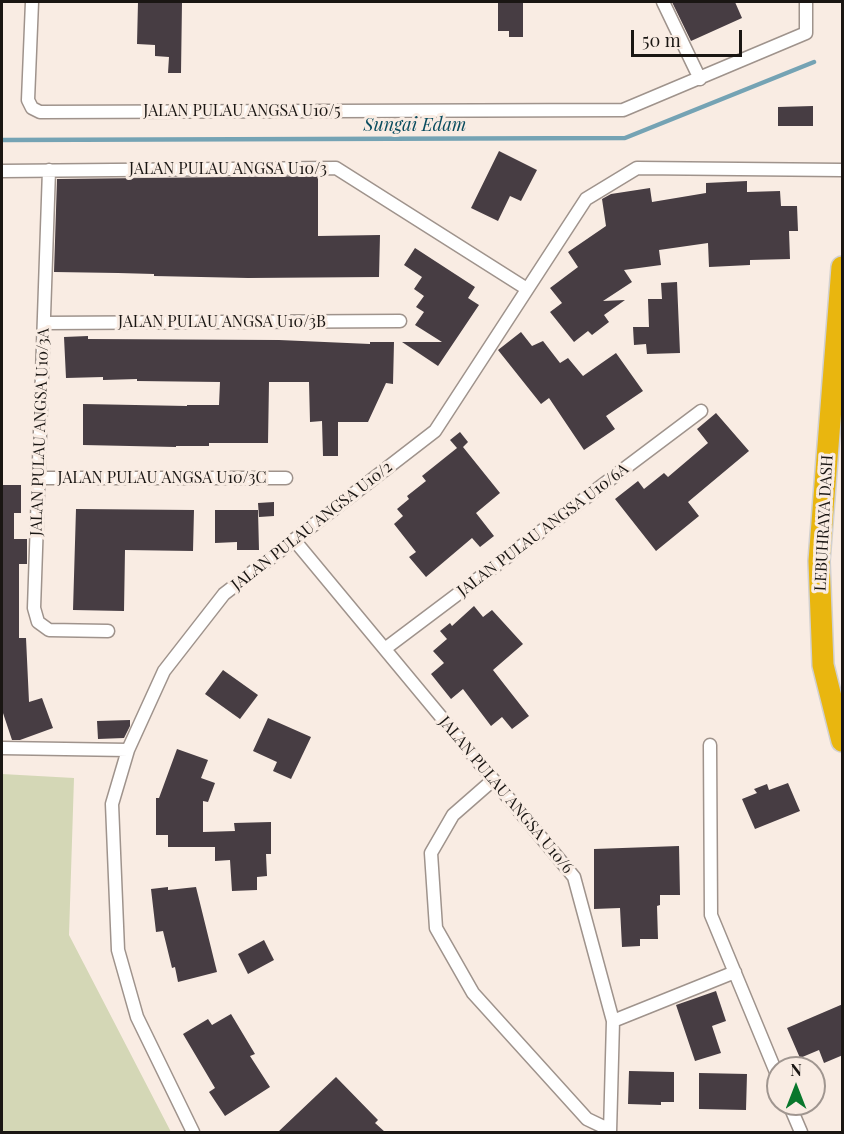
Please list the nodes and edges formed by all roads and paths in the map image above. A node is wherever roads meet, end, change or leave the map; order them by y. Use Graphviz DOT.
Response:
graph roads {
  1 [pos="32,2"];
  2 [pos="663,2"];
  3 [pos="806,2"];
  4 [pos="700,79"];
  5 [pos="49,170"];
  6 [pos="843,170"];
  7 [pos="2,171"];
  8 [pos="843,267"];
  9 [pos="527,289"];
  10 [pos="400,321"];
  11 [pos="44,323"];
  12 [pos="701,411"];
  13 [pos="39,478"];
  14 [pos="286,478"];
  15 [pos="295,541"];
  16 [pos="108,631"];
  17 [pos="386,648"];
  18 [pos="843,741"];
  19 [pos="711,745"];
  20 [pos="2,748"];
  21 [pos="128,750"];
  22 [pos="493,780"];
  23 [pos="735,972"];
  24 [pos="613,1021"];
  25 [pos="769,1056"];
  26 [pos="794,1116"];
  27 [pos="610,1131"];
  28 [pos="193,1132"];
  29 [pos="801,1132"];
  1 -- 4 [label="street, JALAN PULAU ANGSA U10/5"];
  2 -- 4 [label="street"];
  3 -- 4 [label="street, JALAN PULAU ANGSA U10/5"];
  5 -- 7 [label="street, JALAN PULAU ANGSA U10/3"];
  5 -- 9 [label="street, JALAN PULAU ANGSA U10/3"];
  5 -- 11 [label="street, JALAN PULAU ANGSA U10/3A"];
  6 -- 9 [label="street, JALAN PULAU ANGSA U10/2"];
  8 -- 18 [label="highway, LEBUHRAYA DASH"];
  9 -- 15 [label="street, JALAN PULAU ANGSA U10/2"];
  10 -- 11 [label="street, JALAN PULAU ANGSA U10/3B"];
  11 -- 13 [label="street, JALAN PULAU ANGSA U10/3A"];
  12 -- 17 [label="street, JALAN PULAU ANGSA U10/6A"];
  13 -- 14 [label="street, JALAN PULAU ANGSA U10/3C"];
  13 -- 16 [label="street, JALAN PULAU ANGSA U10/3A"];
  15 -- 17 [label="street, JALAN PULAU ANGSA U10/6"];
  15 -- 21 [label="street, JALAN PULAU ANGSA U10/2"];
  17 -- 22 [label="street, JALAN PULAU ANGSA U10/6"];
  19 -- 23 [label="street"];
  20 -- 21 [label="street"];
  21 -- 28 [label="street, JALAN PULAU ANGSA U10/2"];
  22 -- 24 [label="street, JALAN PULAU ANGSA U10/6"];
  22 -- 27 [label="street"];
  23 -- 24 [label="street"];
  23 -- 25 [label="street"];
  24 -- 27 [label="street, JALAN PULAU ANGSA U10/6"];
  26 -- 29 [label="street"];
}
